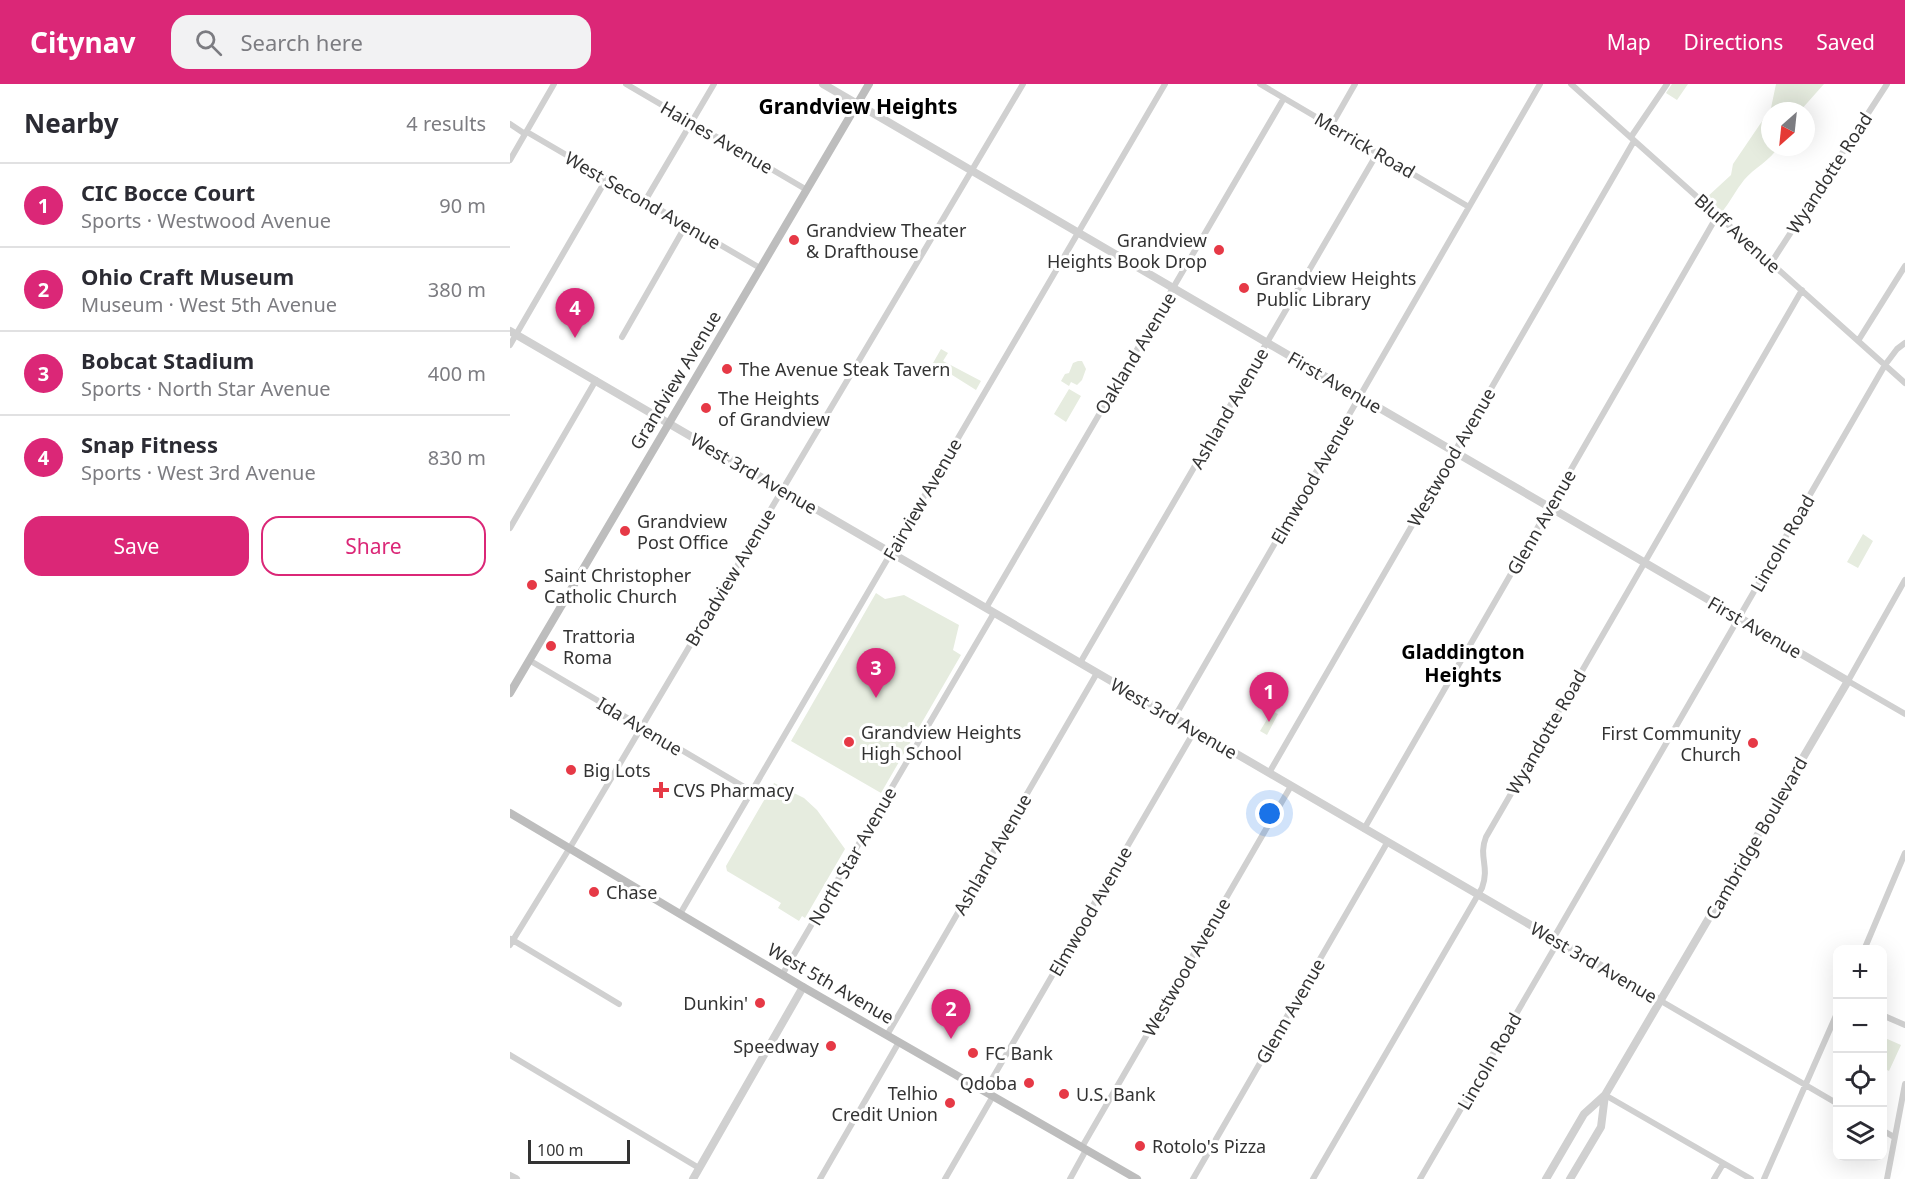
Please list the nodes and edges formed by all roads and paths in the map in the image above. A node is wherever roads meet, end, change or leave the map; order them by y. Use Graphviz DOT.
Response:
graph roads {
  1 [pos="554,84"];
  2 [pos="626,84"];
  3 [pos="714,84"];
  4 [pos="823,84"];
  5 [pos="869,84"];
  6 [pos="1023,84"];
  7 [pos="1165,84"];
  8 [pos="1260,84"];
  9 [pos="1356,84"];
  10 [pos="1540,84"];
  11 [pos="1571,84"];
  12 [pos="1667,84"];
  13 [pos="1887,84"];
  14 [pos="1284,98"];
  15 [pos="857,104"];
  16 [pos="691,122"];
  17 [pos="510,124"];
  18 [pos="1331,126"];
  19 [pos="526,133"];
  20 [pos="1632,139"];
  21 [pos="1378,152"];
  22 [pos="510,160"];
  23 [pos="971,170"];
  24 [pos="607,178"];
  25 [pos="807,190"];
  26 [pos="645,201"];
  27 [pos="1469,207"];
  28 [pos="1718,216"];
  29 [pos="686,225"];
  30 [pos="1078,233"];
  31 [pos="1771,263"];
  32 [pos="1905,266"];
  33 [pos="760,268"];
  34 [pos="1173,288"];
  35 [pos="1802,290"];
  36 [pos="513,332"];
  37 [pos="622,337"];
  38 [pos="1858,341"];
  39 [pos="1267,343"];
  40 [pos="1905,343"];
  41 [pos="510,345"];
  42 [pos="1885,365"];
  43 [pos="596,380"];
  44 [pos="1905,383"];
  45 [pos="1360,397"];
  46 [pos="669,423"];
  47 [pos="1455,452"];
  48 [pos="782,490"];
  49 [pos="1549,507"];
  50 [pos="510,528"];
  51 [pos="891,553"];
  52 [pos="1644,562"];
  53 [pos="1905,580"];
  54 [pos="986,608"];
  55 [pos="994,613"];
  56 [pos="1739,617"];
  57 [pos="530,660"];
  58 [pos="1080,663"];
  59 [pos="1097,673"];
  60 [pos="513,680"];
  61 [pos="1848,681"];
  62 [pos="510,693"];
  63 [pos="1905,714"];
  64 [pos="1174,718"];
  65 [pos="641,726"];
  66 [pos="1195,730"];
  67 [pos="1269,773"];
  68 [pos="1291,786"];
  69 [pos="751,791"];
  70 [pos="510,813"];
  71 [pos="1364,829"];
  72 [pos="1387,843"];
  73 [pos="569,848"];
  74 [pos="1905,853"];
  75 [pos="1478,895"];
  76 [pos="680,914"];
  77 [pos="1556,941"];
  78 [pos="511,942"];
  79 [pos="1866,945"];
  80 [pos="782,975"];
  81 [pos="803,987"];
  82 [pos="1661,1001"];
  83 [pos="619,1004"];
  84 [pos="1887,1017"];
  85 [pos="1833,1022"];
  86 [pos="1905,1025"];
  87 [pos="887,1035"];
  88 [pos="899,1042"];
  89 [pos="510,1055"];
  90 [pos="1905,1084"];
  91 [pos="1805,1086"];
  92 [pos="989,1094"];
  93 [pos="1605,1095"];
  94 [pos="1833,1101"];
  95 [pos="1887,1133"];
  96 [pos="1894,1137"];
  97 [pos="1084,1148"];
  98 [pos="1723,1164"];
  99 [pos="699,1168"];
  100 [pos="510,1176"];
  101 [pos="516,1179"];
  102 [pos="693,1179"];
  103 [pos="820,1179"];
  104 [pos="945,1179"];
  105 [pos="1070,1179"];
  106 [pos="1137,1179"];
  107 [pos="1193,1179"];
  108 [pos="1313,1179"];
  109 [pos="1420,1179"];
  110 [pos="1546,1179"];
  111 [pos="1570,1179"];
  112 [pos="1714,1179"];
  113 [pos="1751,1179"];
  114 [pos="1764,1179"];
  115 [pos="1887,1179"];
  1 -- 19 [label="street"];
  2 -- 16 [label="street, Haines Avenue"];
  3 -- 16 [label="street"];
  4 -- 15 [label="street, First Avenue"];
  5 -- 15 [label="main road, Grandview Avenue"];
  6 -- 23 [label="street, Broadview Avenue"];
  7 -- 30 [label="street, Fairview Avenue"];
  8 -- 14 [label="street, Merrick Road"];
  9 -- 18 [label="street"];
  10 -- 27 [label="street, Elmwood Avenue"];
  11 -- 20 [label="street, Bluff Avenue"];
  12 -- 20 [label="street, Westwood Avenue"];
  13 -- 31 [label="street, Wyandotte Road"];
  14 -- 18 [label="street, Merrick Road"];
  14 -- 34 [label="street, Oakland Avenue"];
  15 -- 23 [label="street, First Avenue"];
  15 -- 25 [label="main road, Grandview Avenue"];
  16 -- 25 [label="street, Haines Avenue"];
  16 -- 26 [label="street"];
  17 -- 19 [label="street, West Second Avenue"];
  18 -- 21 [label="street, Merrick Road"];
  19 -- 22 [label="street"];
  19 -- 24 [label="street, West Second Avenue"];
  20 -- 28 [label="street, Bluff Avenue"];
  20 -- 47 [label="street, Westwood Avenue"];
  21 -- 27 [label="street, Merrick Road"];
  21 -- 39 [label="street, Ashland Avenue"];
  23 -- 30 [label="street, First Avenue"];
  23 -- 48 [label="street, Broadview Avenue"];
  24 -- 26 [label="street, West Second Avenue"];
  24 -- 36 [label="street"];
  25 -- 33 [label="main road, Grandview Avenue"];
  26 -- 29 [label="street, West Second Avenue"];
  27 -- 45 [label="street, Elmwood Avenue"];
  28 -- 31 [label="street, Bluff Avenue"];
  28 -- 49 [label="street, Glenn Avenue"];
  29 -- 33 [label="street, West Second Avenue"];
  29 -- 37 [label="street"];
  30 -- 34 [label="street, First Avenue"];
  30 -- 51 [label="street, Fairview Avenue"];
  31 -- 35 [label="street, Bluff Avenue"];
  32 -- 38 [label="street"];
  33 -- 46 [label="main road, Grandview Avenue"];
  34 -- 39 [label="street, First Avenue"];
  34 -- 54 [label="street, Oakland Avenue"];
  35 -- 38 [label="street, Bluff Avenue"];
  35 -- 52 [label="street, Wyandotte Road"];
  36 -- 41 [label="street"];
  36 -- 43 [label="street, West 3rd Avenue"];
  38 -- 42 [label="street, Bluff Avenue"];
  39 -- 45 [label="street, First Avenue"];
  39 -- 58 [label="street, Ashland Avenue"];
  40 -- 42 [label="street, Lincoln Road"];
  42 -- 44 [label="street, Bluff Avenue"];
  42 -- 56 [label="street, Lincoln Road"];
  43 -- 46 [label="street, West 3rd Avenue"];
  43 -- 50 [label="street"];
  45 -- 47 [label="street, First Avenue"];
  45 -- 64 [label="street, Elmwood Avenue"];
  46 -- 48 [label="street, West 3rd Avenue"];
  46 -- 57 [label="main road, Grandview Avenue"];
  47 -- 49 [label="street, First Avenue"];
  47 -- 67 [label="street, Westwood Avenue"];
  48 -- 51 [label="street, West 3rd Avenue"];
  48 -- 65 [label="street, Broadview Avenue"];
  49 -- 52 [label="street, First Avenue"];
  49 -- 71 [label="street, Glenn Avenue"];
  51 -- 54 [label="street, West 3rd Avenue"];
  51 -- 69 [label="street, Fairview Avenue"];
  52 -- 56 [label="street, First Avenue"];
  52 -- 75 [label="street, Wyandotte Road"];
  53 -- 61 [label="street, Cambridge Boulevard"];
  54 -- 55 [label="street, West 3rd Avenue"];
  55 -- 58 [label="street, West 3rd Avenue"];
  55 -- 80 [label="street, North Star Avenue"];
  56 -- 61 [label="street, First Avenue"];
  56 -- 77 [label="street, Lincoln Road"];
  57 -- 60 [label="main road, Grandview Avenue"];
  57 -- 65 [label="street, Ida Avenue"];
  58 -- 59 [label="street, West 3rd Avenue"];
  59 -- 64 [label="street, West 3rd Avenue"];
  59 -- 87 [label="street, Ashland Avenue"];
  60 -- 62 [label="main road, Grandview Avenue"];
  61 -- 63 [label="street"];
  61 -- 82 [label="street, Cambridge Boulevard"];
  64 -- 66 [label="street, West 3rd Avenue"];
  65 -- 69 [label="street, Ida Avenue"];
  65 -- 73 [label="street, Broadview Avenue"];
  66 -- 67 [label="street, West 3rd Avenue"];
  66 -- 92 [label="street, Elmwood Avenue"];
  67 -- 68 [label="street, West 3rd Avenue"];
  68 -- 71 [label="street, West 3rd Avenue"];
  68 -- 97 [label="street, Westwood Avenue"];
  69 -- 76 [label="street, Fairview Avenue"];
  70 -- 73 [label="main road, West 5th Avenue"];
  71 -- 72 [label="street, West 3rd Avenue"];
  72 -- 75 [label="street, West 3rd Avenue"];
  72 -- 107 [label="street, Glenn Avenue"];
  73 -- 76 [label="main road, West 5th Avenue"];
  73 -- 78 [label="street, Broadview Avenue"];
  74 -- 79 [label="street"];
  75 -- 77 [label="street, West 3rd Avenue"];
  75 -- 108 [label="street, Wyandotte Road"];
  76 -- 80 [label="main road, West 5th Avenue"];
  77 -- 82 [label="street, West 3rd Avenue"];
  77 -- 109 [label="street, Lincoln Road"];
  78 -- 83 [label="street"];
  80 -- 81 [label="main road, West 5th Avenue"];
  81 -- 87 [label="main road, West 5th Avenue"];
  81 -- 99 [label="street"];
  82 -- 91 [label="street, West 3rd Avenue"];
  82 -- 93 [label="street, Cambridge Boulevard"];
  84 -- 86 [label="street"];
  85 -- 91 [label="street"];
  87 -- 88 [label="main road, West 5th Avenue"];
  88 -- 92 [label="main road, West 5th Avenue"];
  88 -- 103 [label="street"];
  89 -- 99 [label="street"];
  90 -- 96 [label="street"];
  91 -- 94 [label="street, West 3rd Avenue"];
  91 -- 114 [label="street"];
  92 -- 97 [label="main road, West 5th Avenue"];
  92 -- 104 [label="street, Elmwood Avenue"];
  93 -- 98 [label="street"];
  93 -- 110 [label="street, Cambridge Boulevard"];
  93 -- 111 [label="street, Cambridge Boulevard"];
  95 -- 96 [label="street"];
  96 -- 115 [label="street"];
  97 -- 105 [label="street, Westwood Avenue"];
  97 -- 106 [label="main road, West 5th Avenue"];
  98 -- 112 [label="street"];
  98 -- 113 [label="street"];
  99 -- 102 [label="street"];
  100 -- 101 [label="street"];
}
